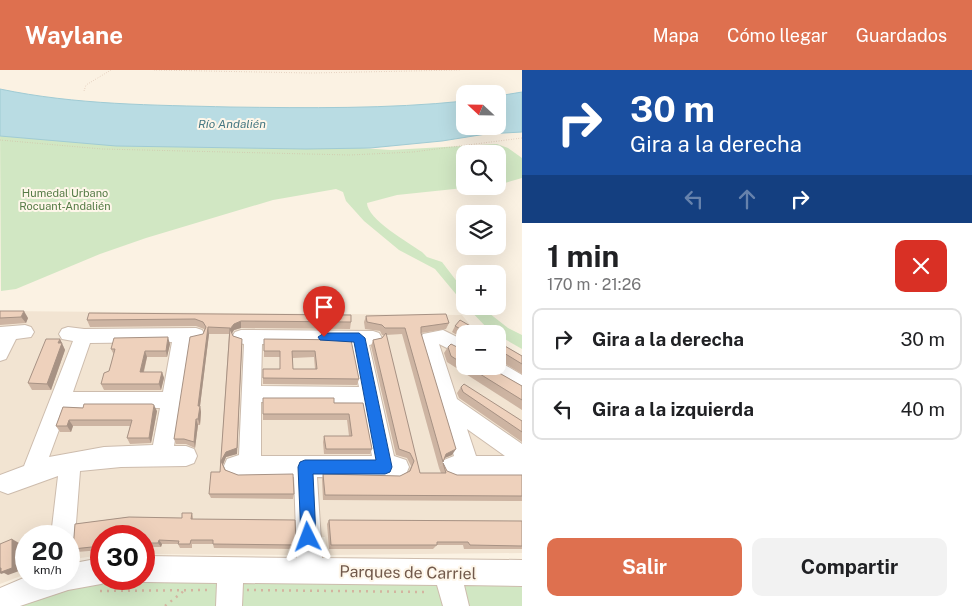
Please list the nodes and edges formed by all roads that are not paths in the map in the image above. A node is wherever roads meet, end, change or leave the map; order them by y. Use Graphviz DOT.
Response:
graph roads {
  1 [pos="12,334"];
  2 [pos="456,345"];
  3 [pos="0,354"];
  4 [pos="506,375"];
  5 [pos="522,385"];
  6 [pos="251,394"];
  7 [pos="371,395"];
  8 [pos="60,400"];
  9 [pos="171,400"];
  10 [pos="448,404"];
  11 [pos="162,455"];
  12 [pos="186,456"];
  13 [pos="522,456"];
  14 [pos="70,463"];
  15 [pos="305,467"];
  16 [pos="522,467"];
  17 [pos="32,474"];
  18 [pos="8,483"];
  19 [pos="64,525"];
  20 [pos="310,571"];
  21 [pos="155,572"];
  22 [pos="522,573"];
  23 [pos="229,589"];
  24 [pos="27,590"];
  25 [pos="452,590"];
  26 [pos="0,601"];
  1 -- 3 [label="street"];
  2 -- 10 [label="street"];
  4 -- 5 [label="street"];
  6 -- 7 [label="street"];
  6 -- 7 [label="street"];
  6 -- 15 [label="street"];
  7 -- 15 [label="street"];
  8 -- 9 [label="street"];
  8 -- 9 [label="street"];
  8 -- 17 [label="street"];
  9 -- 11 [label="street"];
  10 -- 13 [label="street"];
  10 -- 16 [label="street"];
  11 -- 12 [label="street"];
  11 -- 14 [label="street"];
  14 -- 17 [label="street"];
  14 -- 19 [label="street"];
  15 -- 20 [label="street"];
  17 -- 18 [label="street"];
  20 -- 23 [label="street, Parques de Carriel"];
  20 -- 25 [label="street, Parques de Carriel"];
  21 -- 23 [label="street, Parques de Carriel"];
  22 -- 25 [label="street, Parques de Carriel"];
  24 -- 26 [label="street"];
}
